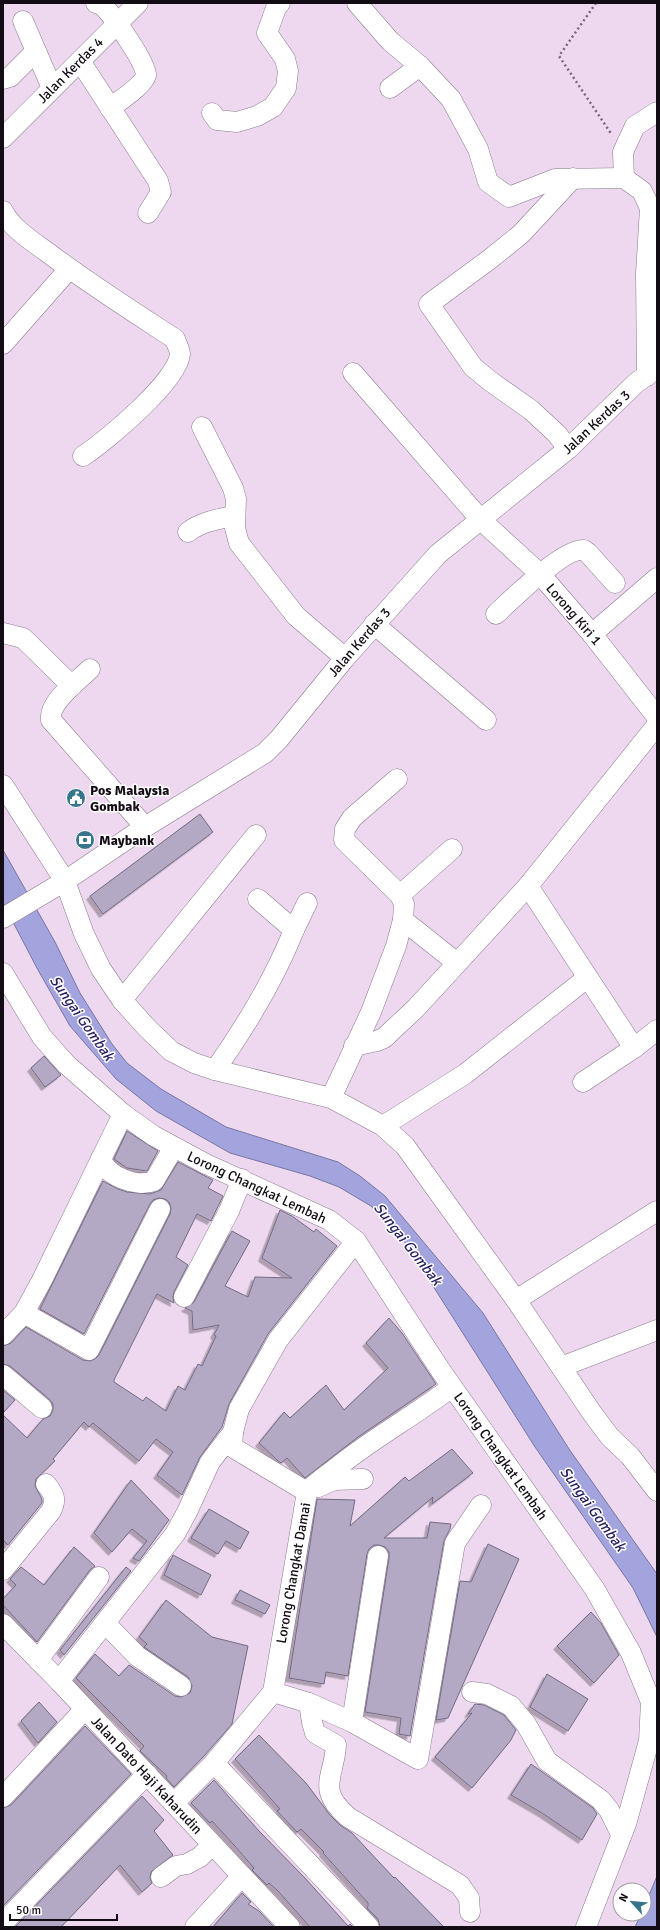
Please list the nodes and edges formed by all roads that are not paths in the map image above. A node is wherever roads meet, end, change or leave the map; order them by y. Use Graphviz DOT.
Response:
graph roads {
  1 [pos="96,3"];
  2 [pos="138,3"];
  3 [pos="280,3"];
  4 [pos="358,3"];
  5 [pos="23,21"];
  6 [pos="117,24"];
  7 [pos="36,51"];
  8 [pos="80,61"];
  9 [pos="420,66"];
  10 [pos="3,79"];
  11 [pos="52,88"];
  12 [pos="390,88"];
  13 [pos="110,108"];
  14 [pos="657,112"];
  15 [pos="212,113"];
  16 [pos="3,138"];
  17 [pos="573,178"];
  18 [pos="624,178"];
  19 [pos="3,211"];
  20 [pos="148,214"];
  21 [pos="69,269"];
  22 [pos="3,344"];
  23 [pos="652,372"];
  24 [pos="353,373"];
  25 [pos="202,426"];
  26 [pos="568,449"];
  27 [pos="83,456"];
  28 [pos="234,516"];
  29 [pos="481,520"];
  30 [pos="188,532"];
  31 [pos="540,574"];
  32 [pos="657,578"];
  33 [pos="615,583"];
  34 [pos="496,614"];
  35 [pos="374,624"];
  36 [pos="3,633"];
  37 [pos="592,634"];
  38 [pos="345,658"];
  39 [pos="90,669"];
  40 [pos="72,686"];
  41 [pos="657,717"];
  42 [pos="486,720"];
  43 [pos="657,725"];
  44 [pos="397,779"];
  45 [pos="3,785"];
  46 [pos="145,827"];
  47 [pos="256,835"];
  48 [pos="452,849"];
  49 [pos="65,881"];
  50 [pos="528,886"];
  51 [pos="400,895"];
  52 [pos="258,899"];
  53 [pos="307,903"];
  54 [pos="3,918"];
  55 [pos="403,920"];
  56 [pos="294,930"];
  57 [pos="457,963"];
  58 [pos="3,973"];
  59 [pos="587,978"];
  60 [pos="122,1000"];
  61 [pos="657,1030"];
  62 [pos="354,1046"];
  63 [pos="634,1048"];
  64 [pos="215,1070"];
  65 [pos="583,1082"];
  66 [pos="331,1098"];
  67 [pos="123,1114"];
  68 [pos="383,1126"];
  69 [pos="174,1147"];
  70 [pos="101,1158"];
  71 [pos="242,1179"];
  72 [pos="160,1209"];
  73 [pos="657,1211"];
  74 [pos="356,1241"];
  75 [pos="184,1297"];
  76 [pos="516,1300"];
  77 [pos="24,1313"];
  78 [pos="657,1330"];
  79 [pos="3,1335"];
  80 [pos="561,1367"];
  81 [pos="3,1375"];
  82 [pos="452,1387"];
  83 [pos="42,1408"];
  84 [pos="233,1432"];
  85 [pos="363,1479"];
  86 [pos="46,1484"];
  87 [pos="657,1491"];
  88 [pos="307,1492"];
  89 [pos="481,1505"];
  90 [pos="378,1556"];
  91 [pos="3,1570"];
  92 [pos="99,1577"];
  93 [pos="105,1623"];
  94 [pos="3,1624"];
  95 [pos="38,1660"];
  96 [pos="59,1681"];
  97 [pos="181,1686"];
  98 [pos="273,1692"];
  99 [pos="472,1692"];
  100 [pos="309,1702"];
  101 [pos="85,1710"];
  102 [pos="352,1722"];
  103 [pos="214,1763"];
  104 [pos="147,1774"];
  105 [pos="3,1797"];
  106 [pos="174,1803"];
  107 [pos="621,1834"];
  108 [pos="212,1845"];
  109 [pos="242,1876"];
  110 [pos="161,1877"];
  111 [pos="470,1912"];
  112 [pos="3,1923"];
  113 [pos="195,1927"];
  114 [pos="290,1927"];
  115 [pos="369,1927"];
  116 [pos="586,1927"];
  1 -- 6 [label="street"];
  2 -- 6 [label="street, Jalan Kerdas 4"];
  3 -- 15 [label="street"];
  4 -- 9 [label="street"];
  5 -- 7 [label="street"];
  6 -- 8 [label="street, Jalan Kerdas 4"];
  6 -- 13 [label="street"];
  7 -- 10 [label="street"];
  7 -- 11 [label="street"];
  8 -- 11 [label="street, Jalan Kerdas 4"];
  8 -- 13 [label="street"];
  9 -- 12 [label="street"];
  9 -- 17 [label="street"];
  11 -- 16 [label="street, Jalan Kerdas 4"];
  13 -- 20 [label="street"];
  14 -- 18 [label="street"];
  17 -- 18 [label="street"];
  17 -- 26 [label="street"];
  18 -- 23 [label="street"];
  19 -- 21 [label="street"];
  21 -- 22 [label="street"];
  21 -- 27 [label="street"];
  23 -- 26 [label="street, Jalan Kerdas 3"];
  24 -- 29 [label="street, Lorong Kiri 1"];
  25 -- 28 [label="street"];
  26 -- 29 [label="street, Jalan Kerdas 3"];
  28 -- 30 [label="street"];
  28 -- 38 [label="street"];
  29 -- 31 [label="street, Lorong Kiri 1"];
  29 -- 35 [label="street, Jalan Kerdas 3"];
  31 -- 33 [label="street"];
  31 -- 34 [label="street"];
  31 -- 37 [label="street, Lorong Kiri 1"];
  32 -- 37 [label="street"];
  35 -- 38 [label="street, Jalan Kerdas 3"];
  35 -- 42 [label="street"];
  36 -- 40 [label="street"];
  37 -- 41 [label="street, Lorong Kiri 1"];
  38 -- 46 [label="street, Jalan Kerdas 3"];
  39 -- 40 [label="street"];
  40 -- 46 [label="street"];
  43 -- 50 [label="street"];
  44 -- 51 [label="street"];
  45 -- 49 [label="street"];
  46 -- 49 [label="street, Jalan Kerdas 3"];
  47 -- 60 [label="street"];
  48 -- 51 [label="street"];
  49 -- 54 [label="street, Jalan Kerdas 3"];
  49 -- 60 [label="street"];
  50 -- 57 [label="street"];
  50 -- 59 [label="street"];
  51 -- 55 [label="street"];
  52 -- 56 [label="street"];
  53 -- 56 [label="street"];
  55 -- 57 [label="street"];
  55 -- 62 [label="street"];
  56 -- 64 [label="street"];
  57 -- 62 [label="street"];
  58 -- 67 [label="street, Lorong Changkat Lembah"];
  59 -- 63 [label="street"];
  59 -- 68 [label="street"];
  60 -- 64 [label="street"];
  61 -- 63 [label="street"];
  62 -- 66 [label="street"];
  63 -- 65 [label="street"];
  64 -- 66 [label="street"];
  66 -- 68 [label="street"];
  67 -- 69 [label="street, Lorong Changkat Lembah"];
  67 -- 70 [label="street"];
  68 -- 76 [label="street"];
  69 -- 70 [label="street"];
  69 -- 71 [label="street, Lorong Changkat Lembah"];
  70 -- 77 [label="street"];
  71 -- 74 [label="street, Lorong Changkat Lembah"];
  71 -- 75 [label="street"];
  72 -- 77 [label="street"];
  73 -- 76 [label="street"];
  74 -- 82 [label="street, Lorong Changkat Lembah"];
  74 -- 84 [label="street, Lorong Changkat Damai"];
  76 -- 80 [label="street"];
  77 -- 79 [label="street"];
  78 -- 80 [label="street"];
  80 -- 87 [label="street"];
  81 -- 83 [label="street"];
  82 -- 88 [label="street"];
  82 -- 107 [label="street, Lorong Changkat Lembah"];
  84 -- 88 [label="street, Lorong Changkat Damai"];
  84 -- 93 [label="street"];
  85 -- 88 [label="street"];
  86 -- 91 [label="street"];
  88 -- 98 [label="street, Lorong Changkat Damai"];
  89 -- 102 [label="street"];
  90 -- 102 [label="street"];
  92 -- 95 [label="street"];
  93 -- 96 [label="street"];
  93 -- 97 [label="street"];
  94 -- 95 [label="street, Jalan Dato Haji Kaharudin"];
  95 -- 96 [label="street, Jalan Dato Haji Kaharudin"];
  96 -- 101 [label="street, Jalan Dato Haji Kaharudin"];
  98 -- 100 [label="street"];
  98 -- 103 [label="street"];
  99 -- 107 [label="street"];
  100 -- 102 [label="street"];
  100 -- 111 [label="street"];
  101 -- 104 [label="street, Jalan Dato Haji Kaharudin"];
  101 -- 105 [label="street"];
  103 -- 106 [label="street"];
  103 -- 115 [label="street"];
  104 -- 106 [label="street, Jalan Dato Haji Kaharudin"];
  104 -- 112 [label="street"];
  106 -- 108 [label="street, Jalan Dato Haji Kaharudin"];
  107 -- 116 [label="street, Lorong Changkat Lembah"];
  108 -- 109 [label="street, Jalan Dato Haji Kaharudin"];
  108 -- 110 [label="street"];
  109 -- 113 [label="street"];
  109 -- 114 [label="street, Jalan Dato Haji Kaharudin"];
}
